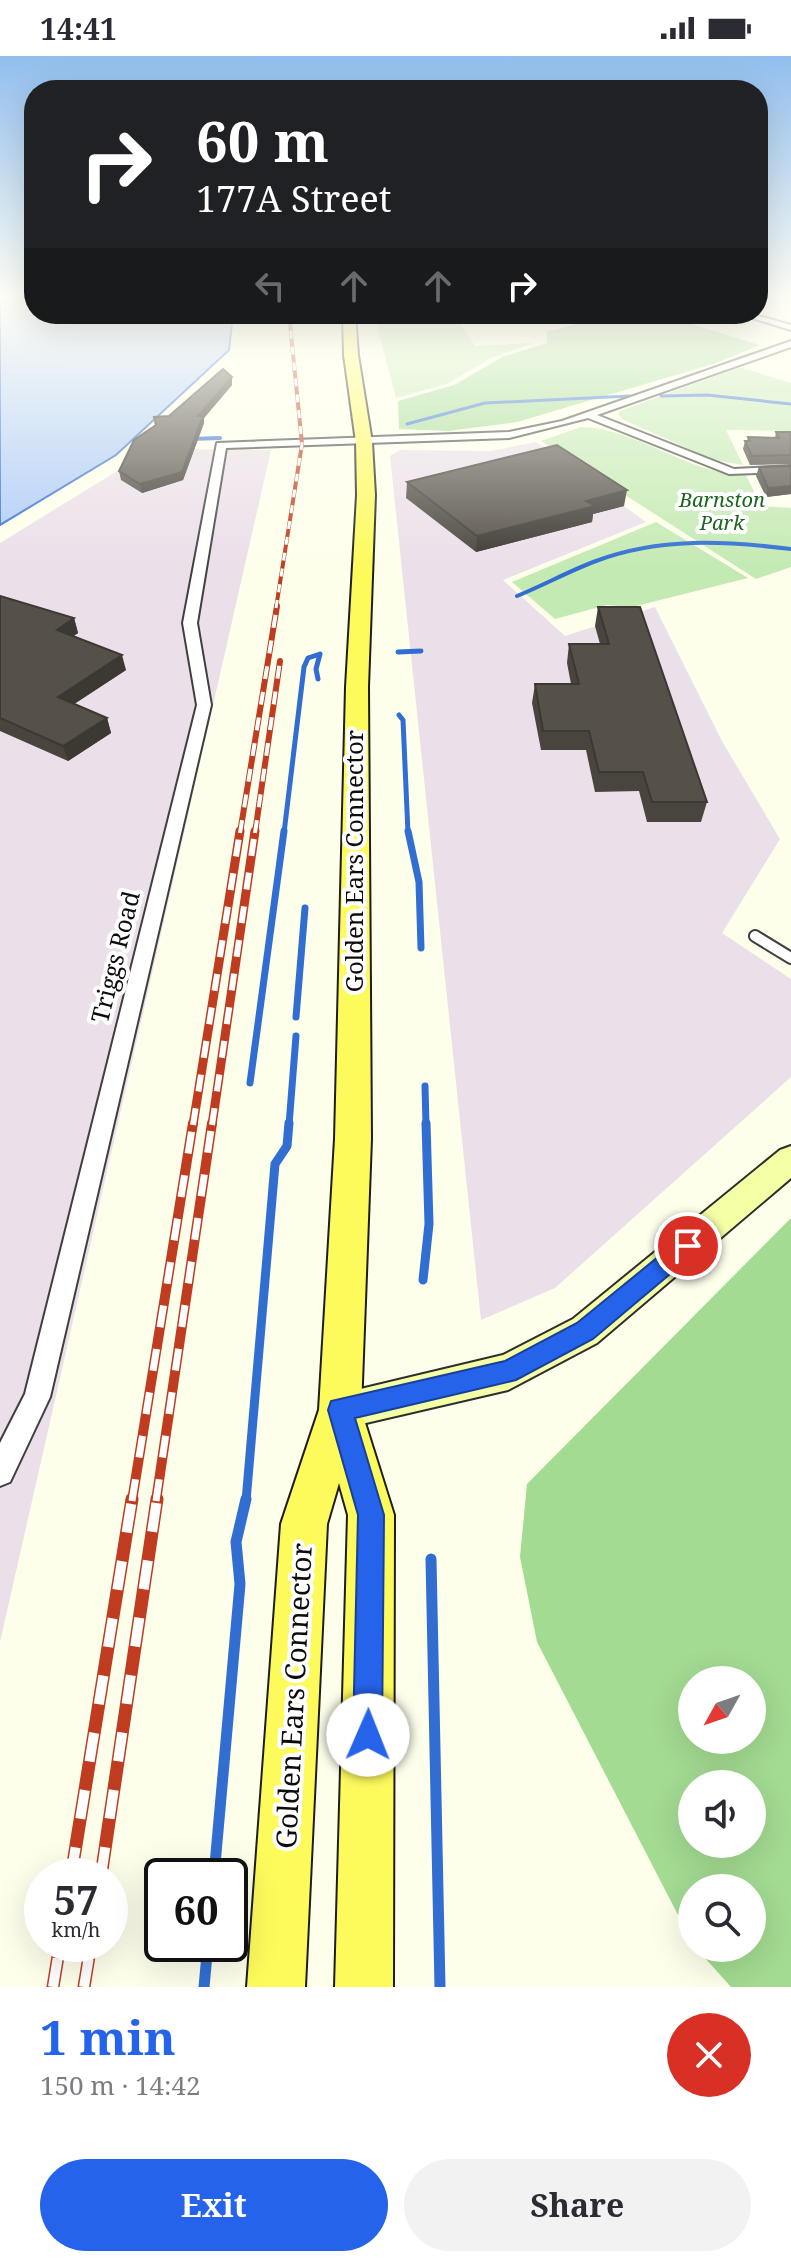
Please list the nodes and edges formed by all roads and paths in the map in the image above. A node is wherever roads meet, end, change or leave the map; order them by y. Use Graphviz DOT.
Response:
graph roads {
  1 [pos="356,387"];
  2 [pos="668,387"];
  3 [pos="589,415"];
  4 [pos="364,442"];
  5 [pos="791,469"];
  6 [pos="755,936"];
  7 [pos="791,958"];
  8 [pos="791,1159"];
  9 [pos="340,1410"];
  10 [pos="0,1472"];
  11 [pos="276,1987"];
  12 [pos="364,1987"];
  1 -- 4 [label="main road, Golden Ears Connector"];
  2 -- 3 [label="street"];
  3 -- 4 [label="street"];
  3 -- 5 [label="street"];
  4 -- 9 [label="main road, Golden Ears Connector"];
  4 -- 10 [label="street, Triggs Road"];
  6 -- 7 [label="lane"];
  8 -- 9 [label="street"];
  9 -- 11 [label="main road, Golden Ears Connector"];
  9 -- 12 [label="main road, Golden Ears Connector"];
}
